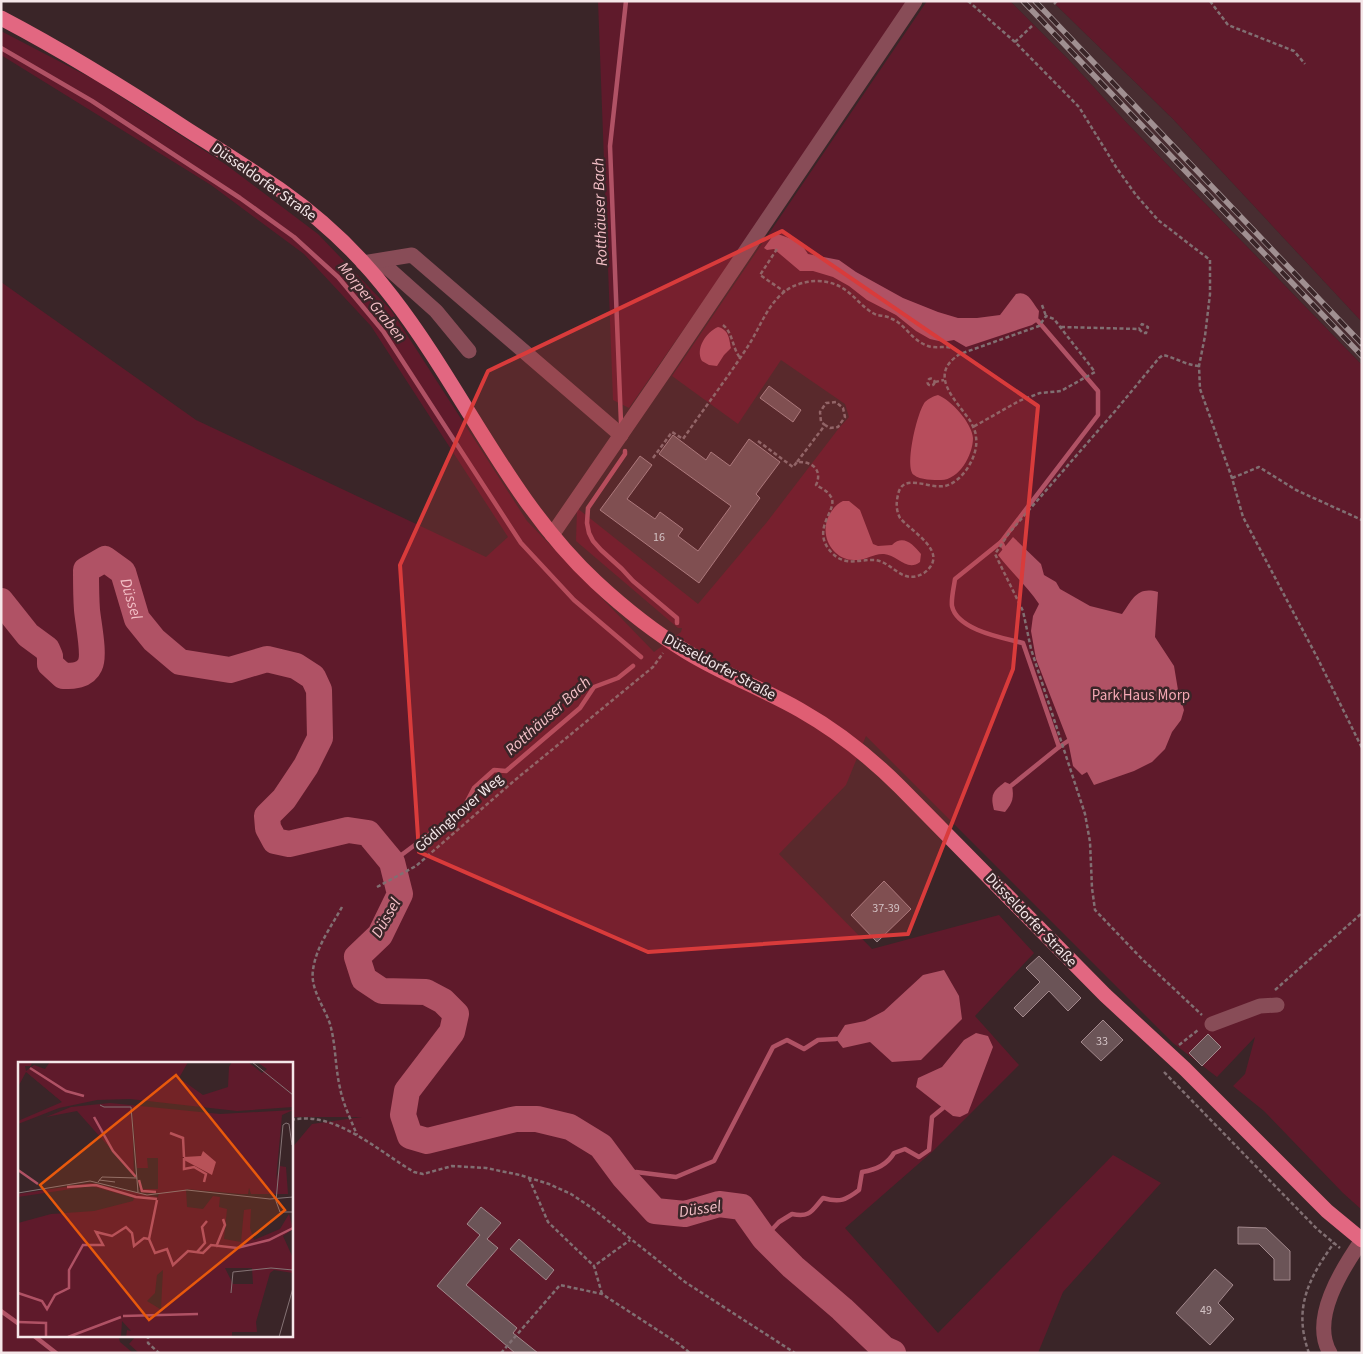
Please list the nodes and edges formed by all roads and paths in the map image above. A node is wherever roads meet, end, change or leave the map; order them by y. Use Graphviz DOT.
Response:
graph roads {
  1 [pos="915,1"];
  2 [pos="968,1"];
  3 [pos="1210,1"];
  4 [pos="1,18"];
  5 [pos="1032,26"];
  6 [pos="1015,42"];
  7 [pos="1305,64"];
  8 [pos="777,249"];
  9 [pos="380,261"];
  10 [pos="363,263"];
  11 [pos="785,292"];
  12 [pos="1042,305"];
  13 [pos="1046,316"];
  14 [pos="723,325"];
  15 [pos="1061,327"];
  16 [pos="1139,329"];
  17 [pos="469,351"];
  18 [pos="960,354"];
  19 [pos="740,358"];
  20 [pos="1199,366"];
  21 [pos="944,380"];
  22 [pos="935,382"];
  23 [pos="825,425"];
  24 [pos="972,427"];
  25 [pos="621,436"];
  26 [pos="758,441"];
  27 [pos="653,458"];
  28 [pos="797,462"];
  29 [pos="1232,478"];
  30 [pos="1362,520"];
  31 [pos="552,535"];
  32 [pos="664,652"];
  33 [pos="1362,748"];
  34 [pos="377,888"];
  35 [pos="342,907"];
  36 [pos="1362,913"];
  37 [pos="1276,1005"];
  38 [pos="1260,1006"];
  39 [pos="1205,1027"];
  40 [pos="1160,1067"];
  41 [pos="292,1120"];
  42 [pos="357,1136"];
  43 [pos="528,1178"];
  44 [pos="630,1240"];
  45 [pos="1362,1240"];
  46 [pos="1334,1243"];
  47 [pos="1350,1256"];
  48 [pos="594,1266"];
  49 [pos="602,1294"];
  50 [pos="148,1336"];
  51 [pos="159,1353"];
  52 [pos="501,1353"];
  53 [pos="690,1353"];
  54 [pos="795,1353"];
  55 [pos="1309,1353"];
  56 [pos="1330,1353"];
  1 -- 25 [label="street"];
  2 -- 6 [label="path"];
  3 -- 7 [label="path"];
  4 -- 10 [label="main road, Düsseldorfer Straße"];
  5 -- 6 [label="path"];
  6 -- 20 [label="path"];
  8 -- 11 [label="path"];
  9 -- 10 [label="street"];
  9 -- 17 [label="street"];
  9 -- 25 [label="street"];
  10 -- 31 [label="main road, Düsseldorfer Straße"];
  11 -- 18 [label="path"];
  11 -- 19 [label="path"];
  12 -- 13 [label="path"];
  13 -- 15 [label="path"];
  13 -- 18 [label="path"];
  14 -- 19 [label="path"];
  15 -- 16 [label="path"];
  15 -- 24 [label="path"];
  18 -- 21 [label="path"];
  19 -- 27 [label="path"];
  20 -- 29 [label="path"];
  20 -- 39 [label="path"];
  21 -- 22 [label="path"];
  21 -- 24 [label="path"];
  23 -- 23 [label="path"];
  23 -- 28 [label="path"];
  24 -- 28 [label="path"];
  25 -- 31 [label="street"];
  26 -- 28 [label="path"];
  29 -- 30 [label="path"];
  29 -- 33 [label="path"];
  31 -- 45 [label="main road, Düsseldorfer Straße"];
  32 -- 34 [label="path, Gödinghover Weg"];
  35 -- 42 [label="path"];
  36 -- 38 [label="path"];
  37 -- 38 [label="street"];
  38 -- 39 [label="street"];
  40 -- 46 [label="path"];
  41 -- 42 [label="path"];
  42 -- 43 [label="path"];
  43 -- 44 [label="path"];
  43 -- 48 [label="path"];
  44 -- 48 [label="path"];
  44 -- 54 [label="path"];
  45 -- 47 [label="street"];
  46 -- 47 [label="path"];
  46 -- 55 [label="path"];
  47 -- 56 [label="street"];
  48 -- 49 [label="path"];
  49 -- 52 [label="path"];
  49 -- 53 [label="path"];
  50 -- 51 [label="path"];
}
